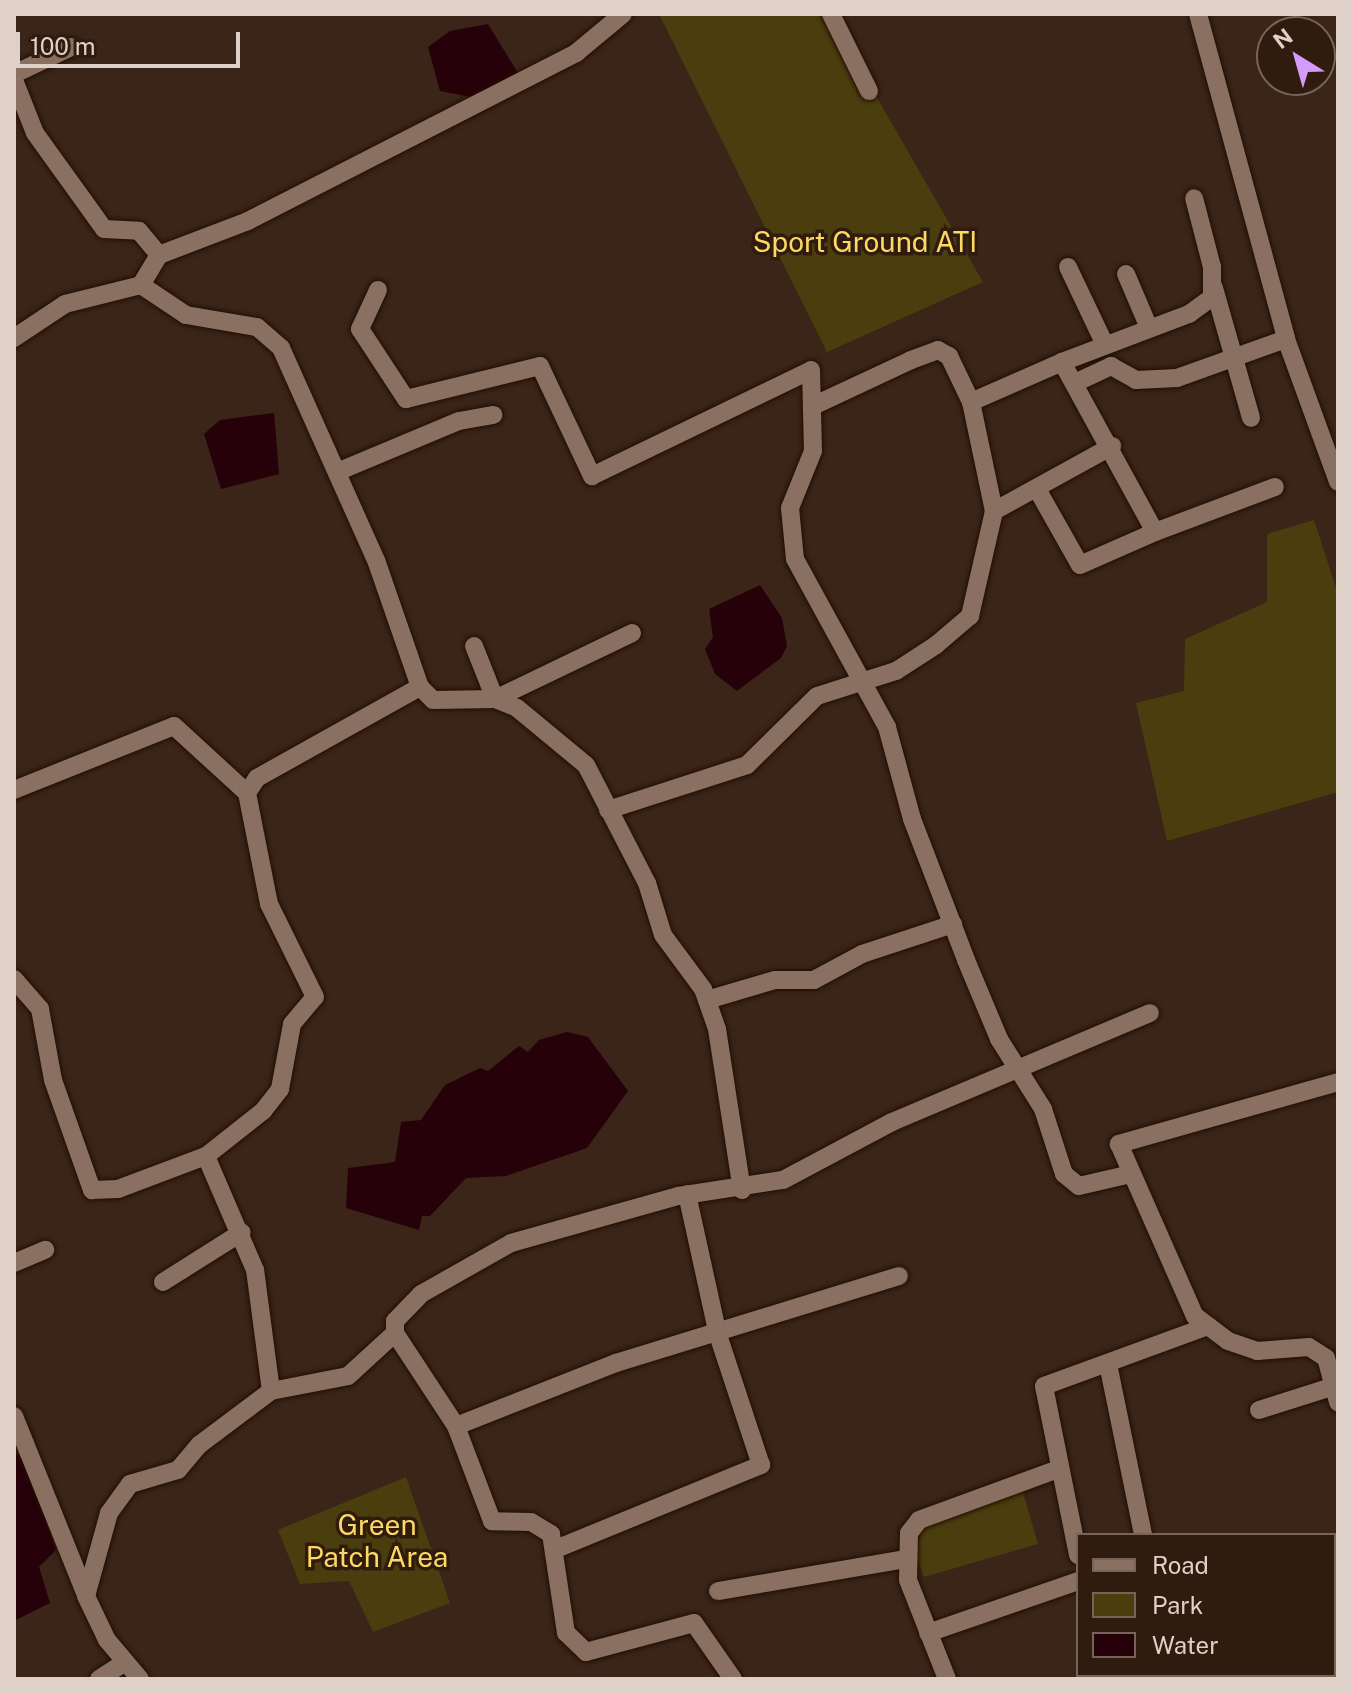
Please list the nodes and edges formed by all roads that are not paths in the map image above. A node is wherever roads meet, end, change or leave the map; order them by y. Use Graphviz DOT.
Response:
graph roads {
  1 [pos="623,14"];
  2 [pos="831,14"];
  3 [pos="1198,14"];
  4 [pos="71,47"];
  5 [pos="14,74"];
  6 [pos="14,80"];
  7 [pos="869,91"];
  8 [pos="1194,198"];
  9 [pos="159,255"];
  10 [pos="1068,267"];
  11 [pos="1126,274"];
  12 [pos="141,285"];
  13 [pos="1214,288"];
  14 [pos="378,290"];
  15 [pos="1149,328"];
  16 [pos="14,338"];
  17 [pos="1286,339"];
  18 [pos="1105,345"];
  19 [pos="1234,358"];
  20 [pos="1062,362"];
  21 [pos="1077,382"];
  22 [pos="971,402"];
  23 [pos="815,405"];
  24 [pos="493,415"];
  25 [pos="1251,418"];
  26 [pos="1112,446"];
  27 [pos="337,472"];
  28 [pos="1338,482"];
  29 [pos="1275,487"];
  30 [pos="1037,489"];
  31 [pos="994,511"];
  32 [pos="1155,532"];
  33 [pos="632,633"];
  34 [pos="474,646"];
  35 [pos="861,680"];
  36 [pos="420,687"];
  37 [pos="495,699"];
  38 [pos="14,790"];
  39 [pos="247,793"];
  40 [pos="608,810"];
  41 [pos="953,924"];
  42 [pos="14,979"];
  43 [pos="707,1000"];
  44 [pos="1150,1013"];
  45 [pos="1020,1071"];
  46 [pos="1338,1082"];
  47 [pos="206,1156"];
  48 [pos="1131,1174"];
  49 [pos="742,1190"];
  50 [pos="687,1194"];
  51 [pos="242,1232"];
  52 [pos="45,1250"];
  53 [pos="14,1263"];
  54 [pos="899,1276"];
  55 [pos="163,1282"];
  56 [pos="1208,1326"];
  57 [pos="395,1333"];
  58 [pos="718,1335"];
  59 [pos="1108,1364"];
  60 [pos="271,1391"];
  61 [pos="1336,1391"];
  62 [pos="1259,1410"];
  63 [pos="14,1416"];
  64 [pos="456,1426"];
  65 [pos="1058,1469"];
  66 [pos="1143,1533"];
  67 [pos="1076,1546"];
  68 [pos="556,1549"];
  69 [pos="906,1559"];
  70 [pos="1076,1582"];
  71 [pos="718,1591"];
  72 [pos="86,1596"];
  73 [pos="928,1633"];
  74 [pos="125,1662"];
  75 [pos="99,1679"];
  76 [pos="140,1679"];
  77 [pos="733,1679"];
  78 [pos="947,1679"];
  1 -- 9 [label="street"];
  2 -- 7 [label="street"];
  3 -- 17 [label="street"];
  4 -- 5 [label="street"];
  6 -- 9 [label="street"];
  8 -- 13 [label="street"];
  9 -- 12 [label="street"];
  10 -- 18 [label="street"];
  11 -- 15 [label="street"];
  12 -- 16 [label="street"];
  12 -- 27 [label="street"];
  13 -- 15 [label="street"];
  13 -- 19 [label="street"];
  14 -- 23 [label="street"];
  15 -- 18 [label="street"];
  17 -- 19 [label="street"];
  17 -- 28 [label="street"];
  18 -- 20 [label="street"];
  19 -- 21 [label="street"];
  19 -- 25 [label="street"];
  20 -- 21 [label="street"];
  20 -- 22 [label="street"];
  21 -- 26 [label="street"];
  22 -- 23 [label="street"];
  22 -- 31 [label="street"];
  23 -- 35 [label="street"];
  24 -- 27 [label="street"];
  26 -- 30 [label="street"];
  26 -- 32 [label="street"];
  27 -- 36 [label="street"];
  29 -- 32 [label="street"];
  30 -- 31 [label="street"];
  30 -- 32 [label="street"];
  31 -- 35 [label="street"];
  33 -- 37 [label="street"];
  34 -- 37 [label="street"];
  35 -- 40 [label="street"];
  35 -- 41 [label="street"];
  36 -- 37 [label="street"];
  36 -- 39 [label="street"];
  37 -- 40 [label="street"];
  38 -- 39 [label="street"];
  39 -- 47 [label="street"];
  40 -- 43 [label="street"];
  41 -- 43 [label="street"];
  41 -- 45 [label="street"];
  42 -- 47 [label="street"];
  43 -- 49 [label="street"];
  44 -- 45 [label="street"];
  45 -- 48 [label="street"];
  45 -- 49 [label="street"];
  46 -- 48 [label="street"];
  47 -- 51 [label="street"];
  48 -- 56 [label="street"];
  49 -- 50 [label="street"];
  50 -- 57 [label="street"];
  50 -- 58 [label="street"];
  51 -- 55 [label="street"];
  51 -- 60 [label="street"];
  52 -- 53 [label="street"];
  54 -- 58 [label="street"];
  56 -- 59 [label="street"];
  56 -- 61 [label="street"];
  57 -- 60 [label="street"];
  57 -- 64 [label="street"];
  58 -- 64 [label="street"];
  58 -- 68 [label="street"];
  59 -- 65 [label="street"];
  59 -- 66 [label="street"];
  60 -- 72 [label="street"];
  61 -- 62 [label="street"];
  63 -- 72 [label="street"];
  64 -- 68 [label="street"];
  65 -- 67 [label="street"];
  65 -- 69 [label="street"];
  68 -- 77 [label="street"];
  69 -- 71 [label="street"];
  69 -- 73 [label="street"];
  70 -- 73 [label="street"];
  72 -- 74 [label="street"];
  73 -- 78 [label="street"];
  74 -- 75 [label="street"];
  74 -- 76 [label="street"];
}
